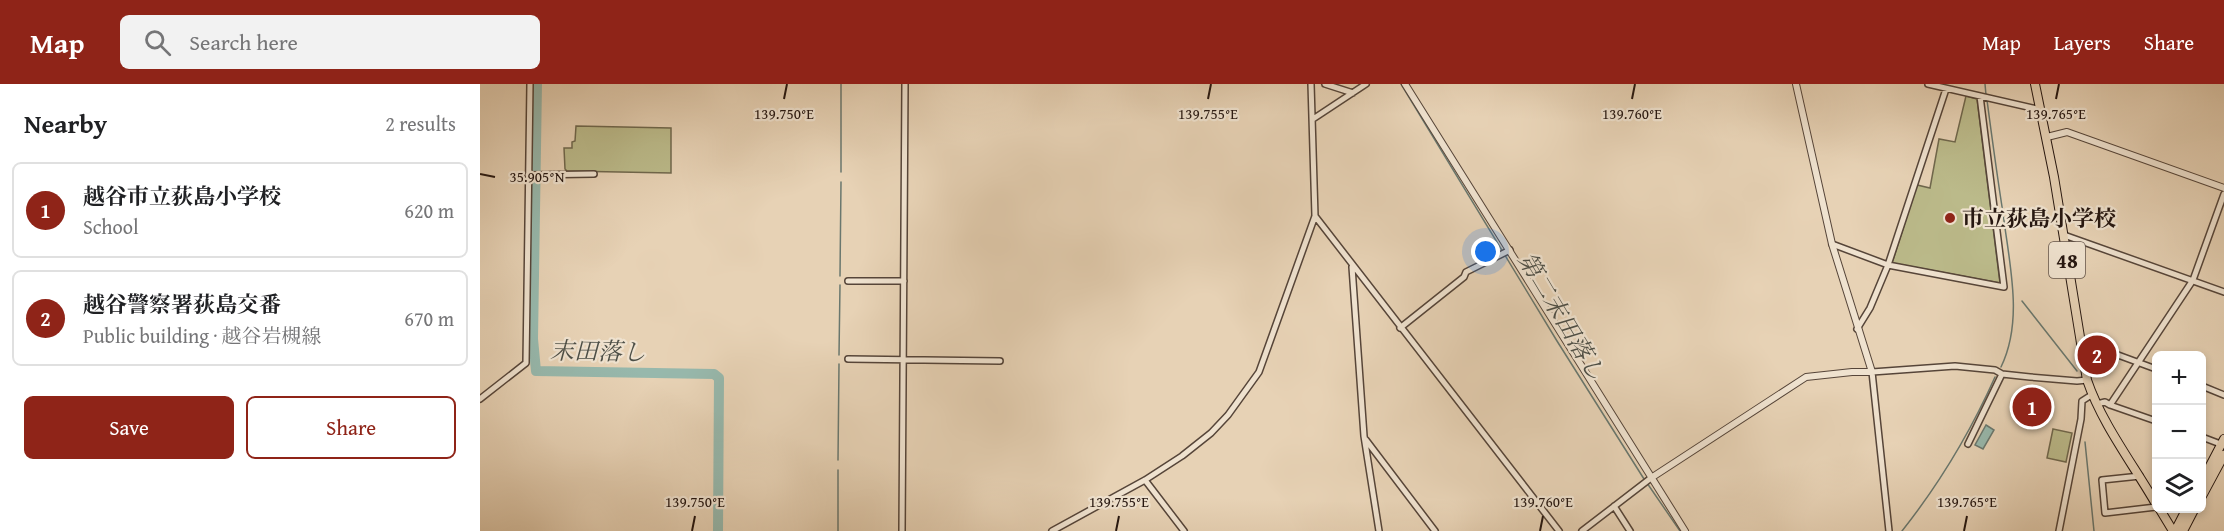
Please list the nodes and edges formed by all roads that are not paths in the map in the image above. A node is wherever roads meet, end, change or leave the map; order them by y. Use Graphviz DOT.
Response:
graph roads {
  1 [pos="530,84"];
  2 [pos="905,84"];
  3 [pos="1311,84"];
  4 [pos="1325,84"];
  5 [pos="1366,84"];
  6 [pos="1405,84"];
  7 [pos="1796,84"];
  8 [pos="1928,84"];
  9 [pos="2035,84"];
  10 [pos="1946,89"];
  11 [pos="1353,93"];
  12 [pos="1980,96"];
  13 [pos="2041,110"];
  14 [pos="1313,119"];
  15 [pos="2047,138"];
  16 [pos="594,174"];
  17 [pos="528,175"];
  18 [pos="2224,188"];
  19 [pos="2224,194"];
  20 [pos="1314,216"];
  21 [pos="2064,235"];
  22 [pos="1832,244"];
  23 [pos="1509,250"];
  24 [pos="1888,264"];
  25 [pos="1352,266"];
  26 [pos="2193,280"];
  27 [pos="848,281"];
  28 [pos="904,281"];
  29 [pos="2224,292"];
  30 [pos="1400,328"];
  31 [pos="1857,329"];
  32 [pos="2080,341"];
  33 [pos="848,359"];
  34 [pos="903,360"];
  35 [pos="1000,361"];
  36 [pos="2139,362"];
  37 [pos="2152,367"];
  38 [pos="1872,372"];
  39 [pos="2002,374"];
  40 [pos="2087,380"];
  41 [pos="2206,388"];
  42 [pos="2092,394"];
  43 [pos="2224,395"];
  44 [pos="480,399"];
  45 [pos="2097,404"];
  46 [pos="2110,405"];
  47 [pos="2152,419"];
  48 [pos="1364,436"];
  49 [pos="2206,438"];
  50 [pos="2223,443"];
  51 [pos="1968,444"];
  52 [pos="2224,455"];
  53 [pos="2206,474"];
  54 [pos="2140,476"];
  55 [pos="1651,478"];
  56 [pos="1145,480"];
  57 [pos="2206,489"];
  58 [pos="2152,498"];
  59 [pos="1614,506"];
  60 [pos="2152,508"];
  61 [pos="2161,513"];
  62 [pos="2184,513"];
  63 [pos="2192,513"];
  64 [pos="902,531"];
  65 [pos="1052,531"];
  66 [pos="1184,531"];
  67 [pos="1379,531"];
  68 [pos="1435,531"];
  69 [pos="1559,531"];
  70 [pos="1582,531"];
  71 [pos="1630,531"];
  72 [pos="1685,531"];
  73 [pos="1889,531"];
  74 [pos="2059,531"];
  75 [pos="2174,531"];
  76 [pos="2182,531"];
  1 -- 17 [label="street"];
  2 -- 28 [label="street"];
  3 -- 14 [label="street"];
  4 -- 11 [label="street"];
  5 -- 11 [label="street"];
  6 -- 23 [label="street"];
  7 -- 22 [label="street"];
  8 -- 10 [label="street"];
  9 -- 13 [label="main road, 48"];
  10 -- 12 [label="street"];
  10 -- 24 [label="street"];
  11 -- 14 [label="street"];
  12 -- 13 [label="street"];
  12 -- 24 [label="street"];
  13 -- 15 [label="main road, 48"];
  14 -- 20 [label="street"];
  15 -- 18 [label="street"];
  15 -- 21 [label="main road, 48"];
  16 -- 17 [label="street"];
  17 -- 44 [label="street"];
  19 -- 26 [label="street"];
  20 -- 25 [label="street"];
  20 -- 56 [label="street"];
  21 -- 26 [label="street"];
  21 -- 32 [label="main road, 48"];
  22 -- 24 [label="street"];
  22 -- 31 [label="street"];
  23 -- 30 [label="street"];
  23 -- 55 [label="street"];
  24 -- 31 [label="street"];
  25 -- 30 [label="street"];
  25 -- 48 [label="street"];
  26 -- 29 [label="street"];
  26 -- 36 [label="street"];
  27 -- 28 [label="street"];
  28 -- 34 [label="street"];
  30 -- 69 [label="street"];
  31 -- 38 [label="street"];
  32 -- 36 [label="street"];
  32 -- 40 [label="main road, 48"];
  33 -- 34 [label="street"];
  34 -- 35 [label="street"];
  34 -- 64 [label="street"];
  36 -- 37 [label="street"];
  36 -- 46 [label="street"];
  38 -- 39 [label="street"];
  38 -- 55 [label="street"];
  38 -- 73 [label="street"];
  39 -- 40 [label="street"];
  39 -- 51 [label="street"];
  40 -- 42 [label="main road, 48"];
  41 -- 43 [label="street"];
  42 -- 45 [label="main road, 48"];
  42 -- 74 [label="street"];
  45 -- 46 [label="street"];
  45 -- 54 [label="main road, 48"];
  46 -- 47 [label="street"];
  48 -- 67 [label="street"];
  48 -- 68 [label="street"];
  49 -- 50 [label="street"];
  50 -- 53 [label="highway"];
  52 -- 57 [label="highway"];
  54 -- 58 [label="main road, 48"];
  54 -- 60 [label="street"];
  55 -- 59 [label="street"];
  55 -- 72 [label="street"];
  56 -- 65 [label="street"];
  56 -- 66 [label="street"];
  59 -- 70 [label="street"];
  59 -- 71 [label="street"];
  61 -- 75 [label="main road, 48"];
  62 -- 75 [label="highway"];
  63 -- 76 [label="highway"];
}
